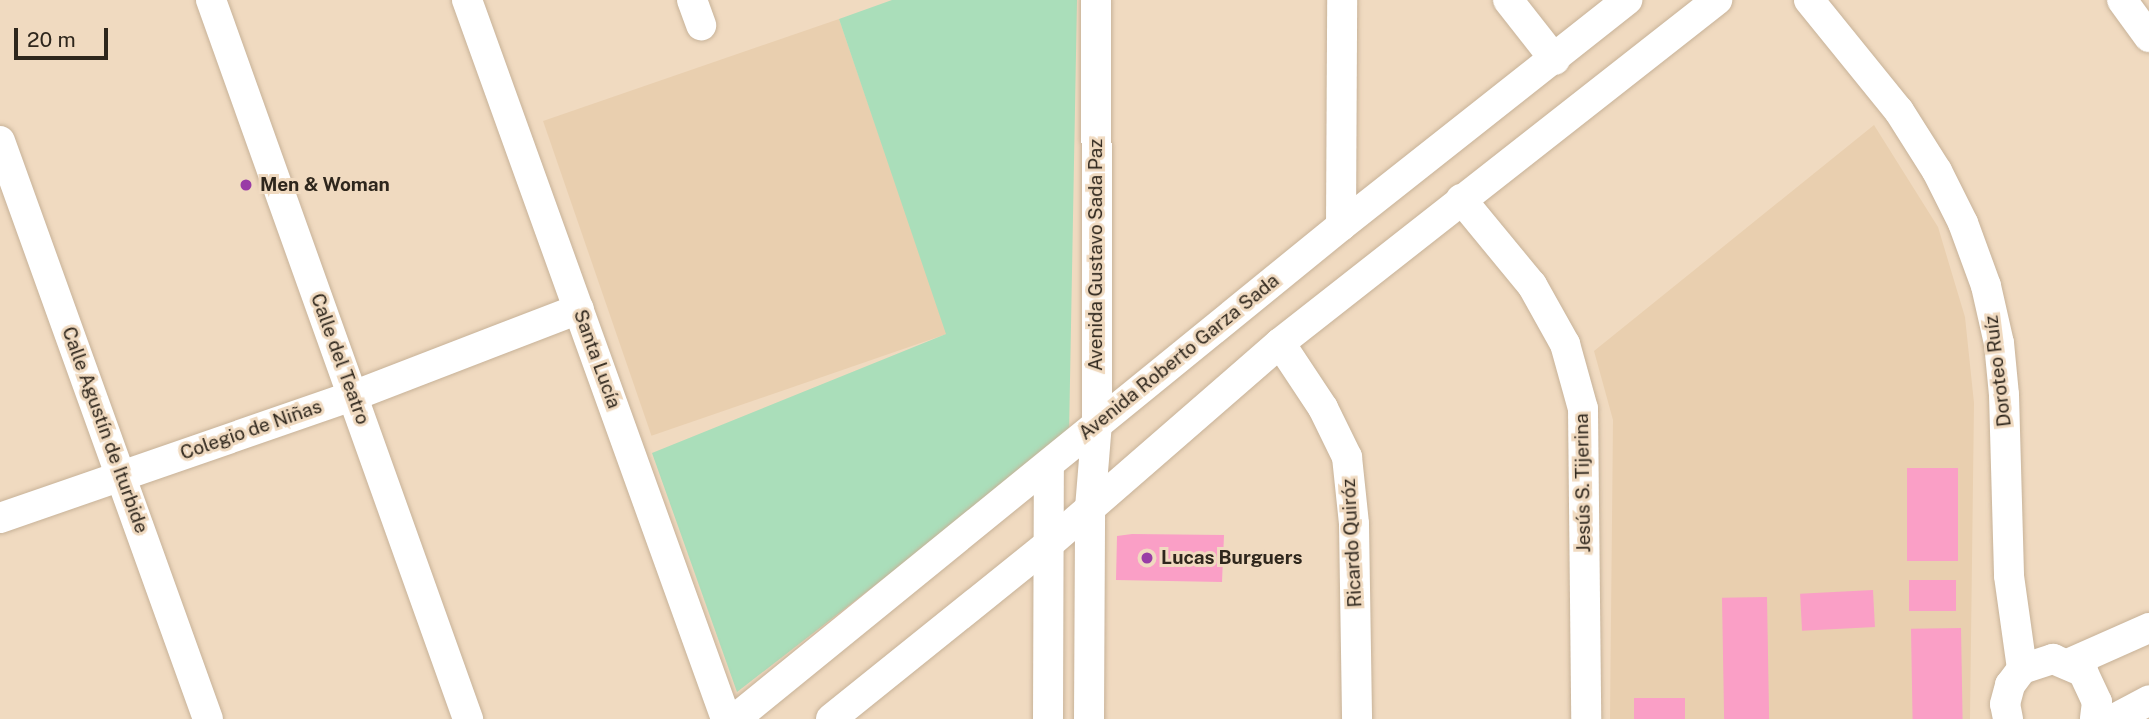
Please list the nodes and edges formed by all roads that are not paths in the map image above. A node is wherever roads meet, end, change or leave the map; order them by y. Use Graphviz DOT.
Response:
graph roads {
  1 [pos="211,0"];
  2 [pos="467,0"];
  3 [pos="1096,0"];
  4 [pos="1342,0"];
  5 [pos="1508,0"];
  6 [pos="1627,0"];
  7 [pos="1717,0"];
  8 [pos="1809,0"];
  9 [pos="2122,0"];
  10 [pos="2149,37"];
  11 [pos="1555,60"];
  12 [pos="0,141"];
  13 [pos="1461,199"];
  14 [pos="1340,226"];
  15 [pos="579,309"];
  16 [pos="1280,343"];
  17 [pos="353,396"];
  18 [pos="1097,423"];
  19 [pos="1049,467"];
  20 [pos="121,475"];
  21 [pos="1090,508"];
  22 [pos="0,518"];
  23 [pos="1050,543"];
  24 [pos="2148,630"];
  25 [pos="2070,663"];
  26 [pos="2022,669"];
  27 [pos="2149,700"];
  28 [pos="208,719"];
  29 [pos="468,719"];
  30 [pos="726,719"];
  31 [pos="735,719"];
  32 [pos="831,719"];
  33 [pos="1048,719"];
  34 [pos="1089,719"];
  35 [pos="1357,719"];
  36 [pos="1586,719"];
  37 [pos="2008,719"];
  38 [pos="2095,719"];
  39 [pos="2114,719"];
  1 -- 17 [label="street, Calle del Teatro"];
  2 -- 15 [label="street, Santa Lucía"];
  3 -- 18 [label="street, Avenida Gustavo Sada Paz"];
  4 -- 14 [label="street"];
  5 -- 11 [label="street"];
  6 -- 11 [label="street, Avenida Roberto Garza Sada"];
  7 -- 13 [label="street"];
  8 -- 26 [label="street, Doroteo Ruíz"];
  9 -- 10 [label="street"];
  11 -- 14 [label="street, Avenida Roberto Garza Sada"];
  12 -- 20 [label="street, Calle Agustín de Iturbide"];
  13 -- 16 [label="street"];
  13 -- 36 [label="street, Jesús S. Tijerina"];
  14 -- 18 [label="street, Avenida Roberto Garza Sada"];
  15 -- 17 [label="street, Colegio de Niñas"];
  15 -- 30 [label="street, Santa Lucía"];
  16 -- 21 [label="street"];
  16 -- 35 [label="street, Ricardo Quiróz"];
  17 -- 20 [label="street, Colegio de Niñas"];
  17 -- 29 [label="street, Calle del Teatro"];
  18 -- 19 [label="street, Avenida Roberto Garza Sada"];
  18 -- 21 [label="street, Avenida Gustavo Sada Paz"];
  19 -- 23 [label="street"];
  19 -- 31 [label="street, Avenida Roberto Garza Sada"];
  20 -- 22 [label="street, Colegio de Niñas"];
  20 -- 28 [label="street, Calle Agustín de Iturbide"];
  21 -- 23 [label="street"];
  21 -- 34 [label="street, Avenida Gustavo Sada Paz"];
  23 -- 32 [label="street"];
  23 -- 33 [label="street"];
  24 -- 25 [label="street"];
  25 -- 26 [label="street"];
  25 -- 38 [label="street"];
  26 -- 37 [label="street"];
  27 -- 39 [label="street"];
}
